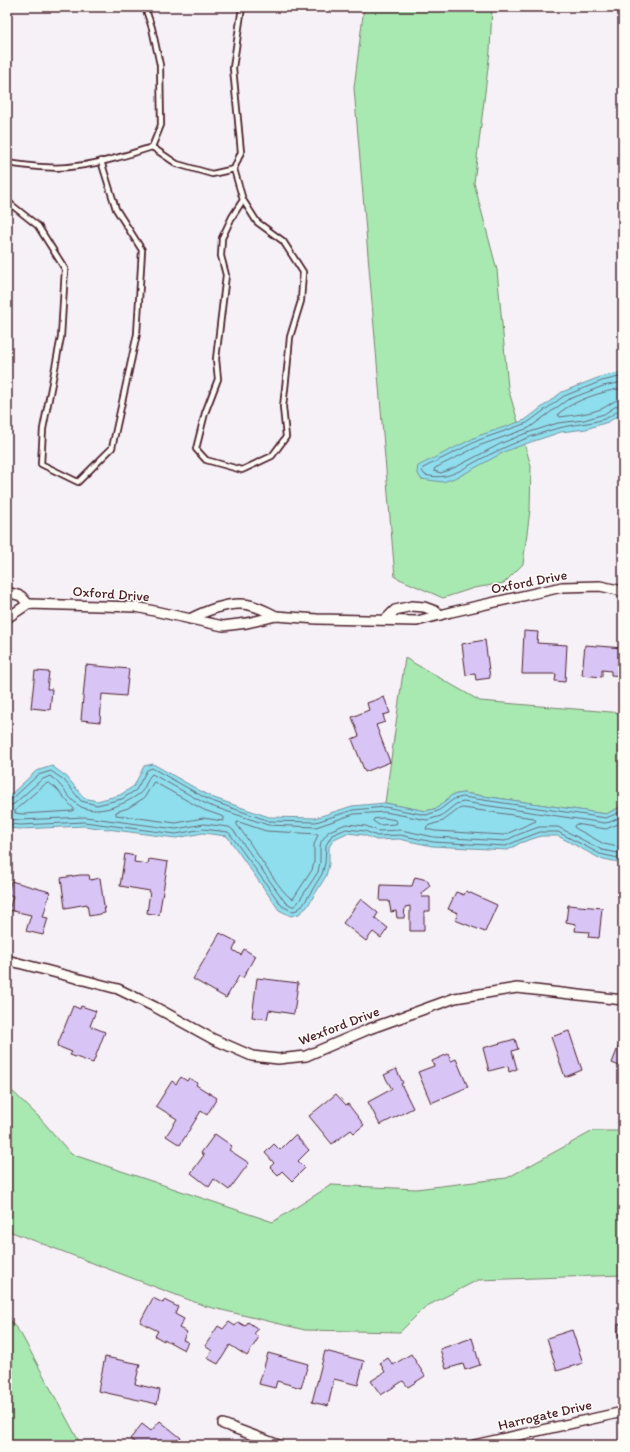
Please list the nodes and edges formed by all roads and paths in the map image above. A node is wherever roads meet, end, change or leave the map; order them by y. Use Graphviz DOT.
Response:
graph roads {
  1 [pos="145,7"];
  2 [pos="242,7"];
  3 [pos="152,147"];
  4 [pos="101,161"];
  5 [pos="7,163"];
  6 [pos="234,169"];
  7 [pos="7,192"];
  8 [pos="243,200"];
  9 [pos="7,592"];
  10 [pos="623,593"];
  11 [pos="28,604"];
  12 [pos="440,615"];
  13 [pos="276,616"];
  14 [pos="7,618"];
  15 [pos="190,619"];
  16 [pos="385,620"];
  17 [pos="7,960"];
  18 [pos="623,1000"];
  19 [pos="623,1412"];
  20 [pos="223,1424"];
  21 [pos="279,1445"];
  22 [pos="474,1445"];
  1 -- 3 [label="lane"];
  2 -- 6 [label="lane"];
  3 -- 4 [label="lane"];
  3 -- 6 [label="lane"];
  4 -- 5 [label="lane"];
  4 -- 7 [label="lane"];
  6 -- 8 [label="lane"];
  8 -- 8 [label="lane"];
  9 -- 11 [label="street"];
  10 -- 12 [label="street, Oxford Drive"];
  11 -- 14 [label="street"];
  11 -- 15 [label="street, Oxford Drive"];
  12 -- 16 [label="street, Oxford Drive"];
  12 -- 16 [label="street"];
  13 -- 15 [label="street, Oxford Drive"];
  13 -- 15 [label="street, Oxford Drive"];
  13 -- 16 [label="street, Oxford Drive"];
  17 -- 18 [label="street, Wexford Drive"];
  19 -- 22 [label="street, Harrogate Drive"];
  20 -- 21 [label="street"];
}
